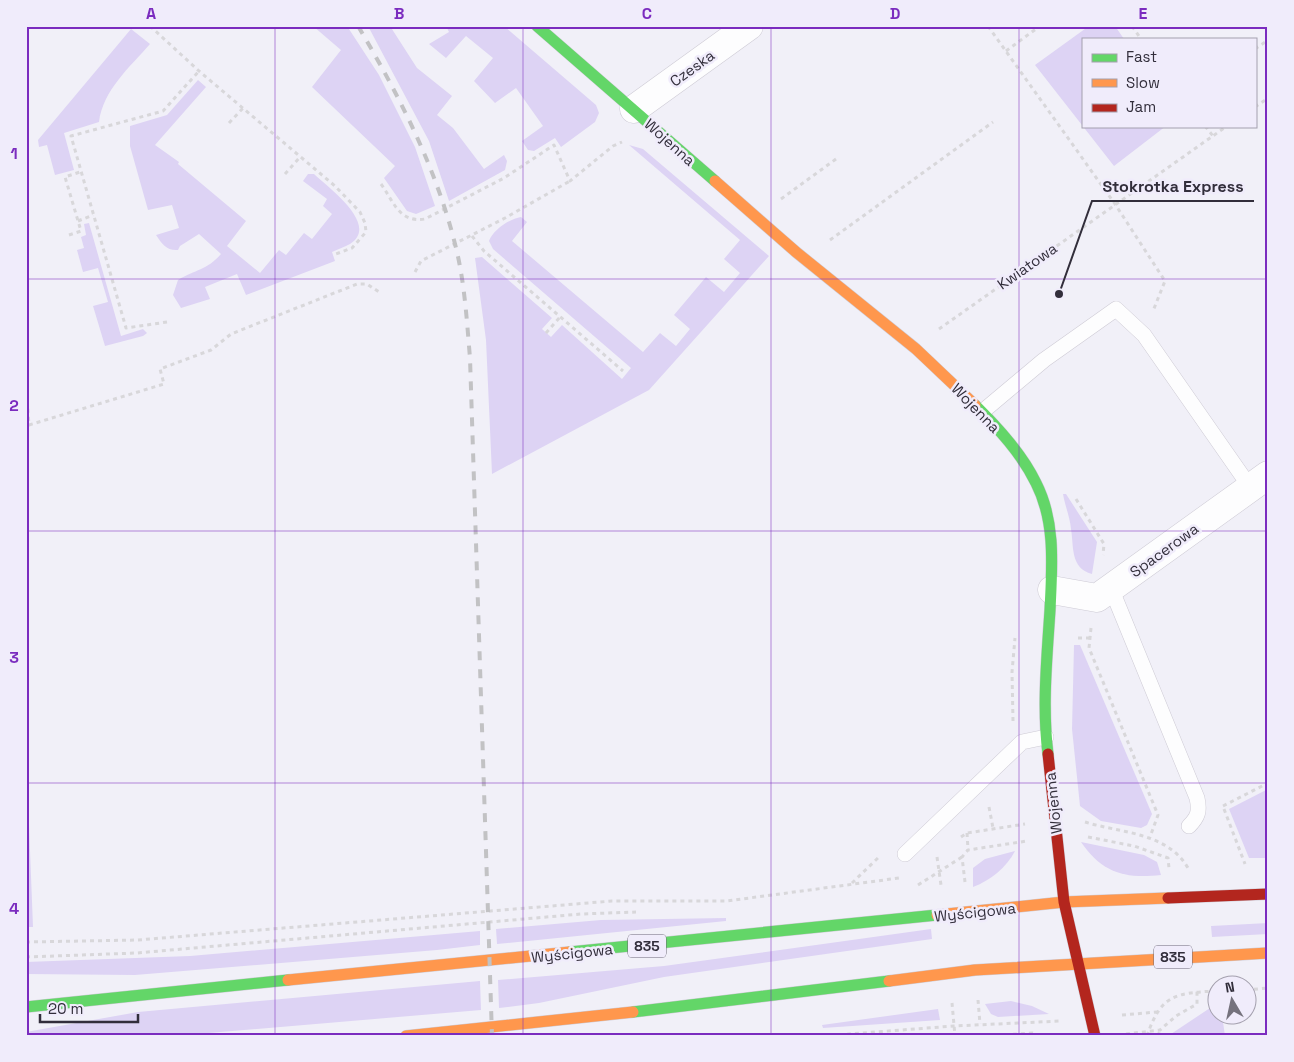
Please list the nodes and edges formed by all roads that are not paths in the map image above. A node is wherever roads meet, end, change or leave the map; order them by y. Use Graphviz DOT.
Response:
graph roads {
  1 [pos="536,26"];
  2 [pos="750,26"];
  3 [pos="634,110"];
  4 [pos="982,412"];
  5 [pos="1259,481"];
  6 [pos="1112,588"];
  7 [pos="1052,590"];
  8 [pos="1046,737"];
  9 [pos="1189,826"];
  10 [pos="905,854"];
  11 [pos="1268,894"];
  12 [pos="1064,902"];
  13 [pos="1268,953"];
  14 [pos="1079,963"];
  15 [pos="26,1008"];
  16 [pos="406,1036"];
  17 [pos="1095,1036"];
  1 -- 3 [label="main road, Wojenna"];
  2 -- 3 [label="street, Czeska"];
  3 -- 4 [label="main road, Wojenna"];
  4 -- 5 [label="lane"];
  4 -- 7 [label="main road, Wojenna"];
  5 -- 6 [label="street, Spacerowa"];
  6 -- 7 [label="street, Spacerowa"];
  6 -- 9 [label="lane"];
  7 -- 8 [label="main road, Wojenna"];
  8 -- 10 [label="lane"];
  8 -- 12 [label="main road, Wojenna"];
  11 -- 12 [label="main road, Wyścigowa / 835"];
  12 -- 14 [label="main road, Wojenna"];
  12 -- 15 [label="main road, Wyścigowa / 835"];
  13 -- 14 [label="main road, 835"];
  14 -- 16 [label="main road, 835"];
  14 -- 17 [label="main road, Wojenna"];
}
